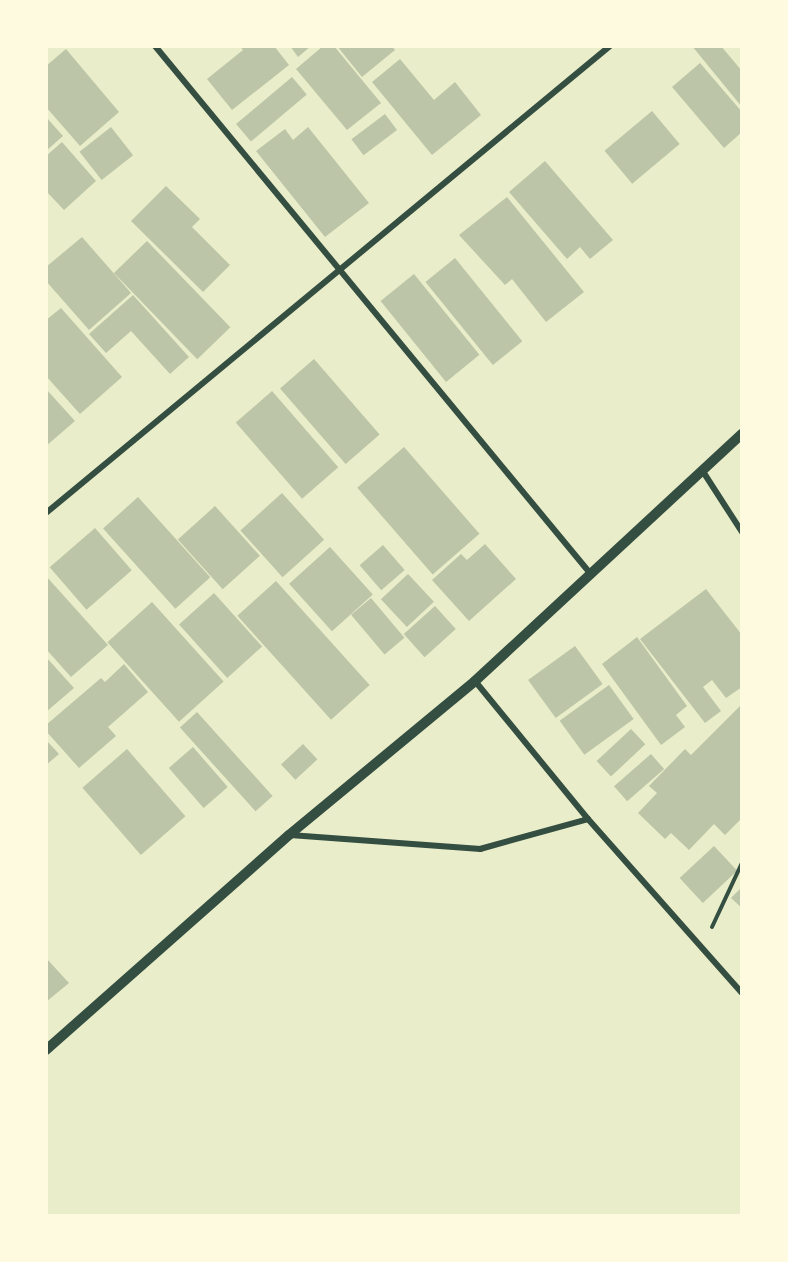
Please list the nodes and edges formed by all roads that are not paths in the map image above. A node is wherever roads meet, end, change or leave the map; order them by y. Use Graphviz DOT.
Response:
graph roads {
  1 [pos="155,46"];
  2 [pos="610,46"];
  3 [pos="342,269"];
  4 [pos="741,434"];
  5 [pos="702,469"];
  6 [pos="46,513"];
  7 [pos="741,532"];
  8 [pos="590,572"];
  9 [pos="475,681"];
  10 [pos="588,819"];
  11 [pos="289,835"];
  12 [pos="741,993"];
  13 [pos="46,1050"];
  1 -- 3 [label="street"];
  2 -- 3 [label="street"];
  3 -- 6 [label="street"];
  3 -- 8 [label="street"];
  4 -- 5 [label="street"];
  5 -- 7 [label="street"];
  5 -- 8 [label="street"];
  8 -- 9 [label="street"];
  9 -- 10 [label="street"];
  9 -- 11 [label="street"];
  10 -- 11 [label="street"];
  10 -- 12 [label="street"];
  11 -- 13 [label="street"];
}
